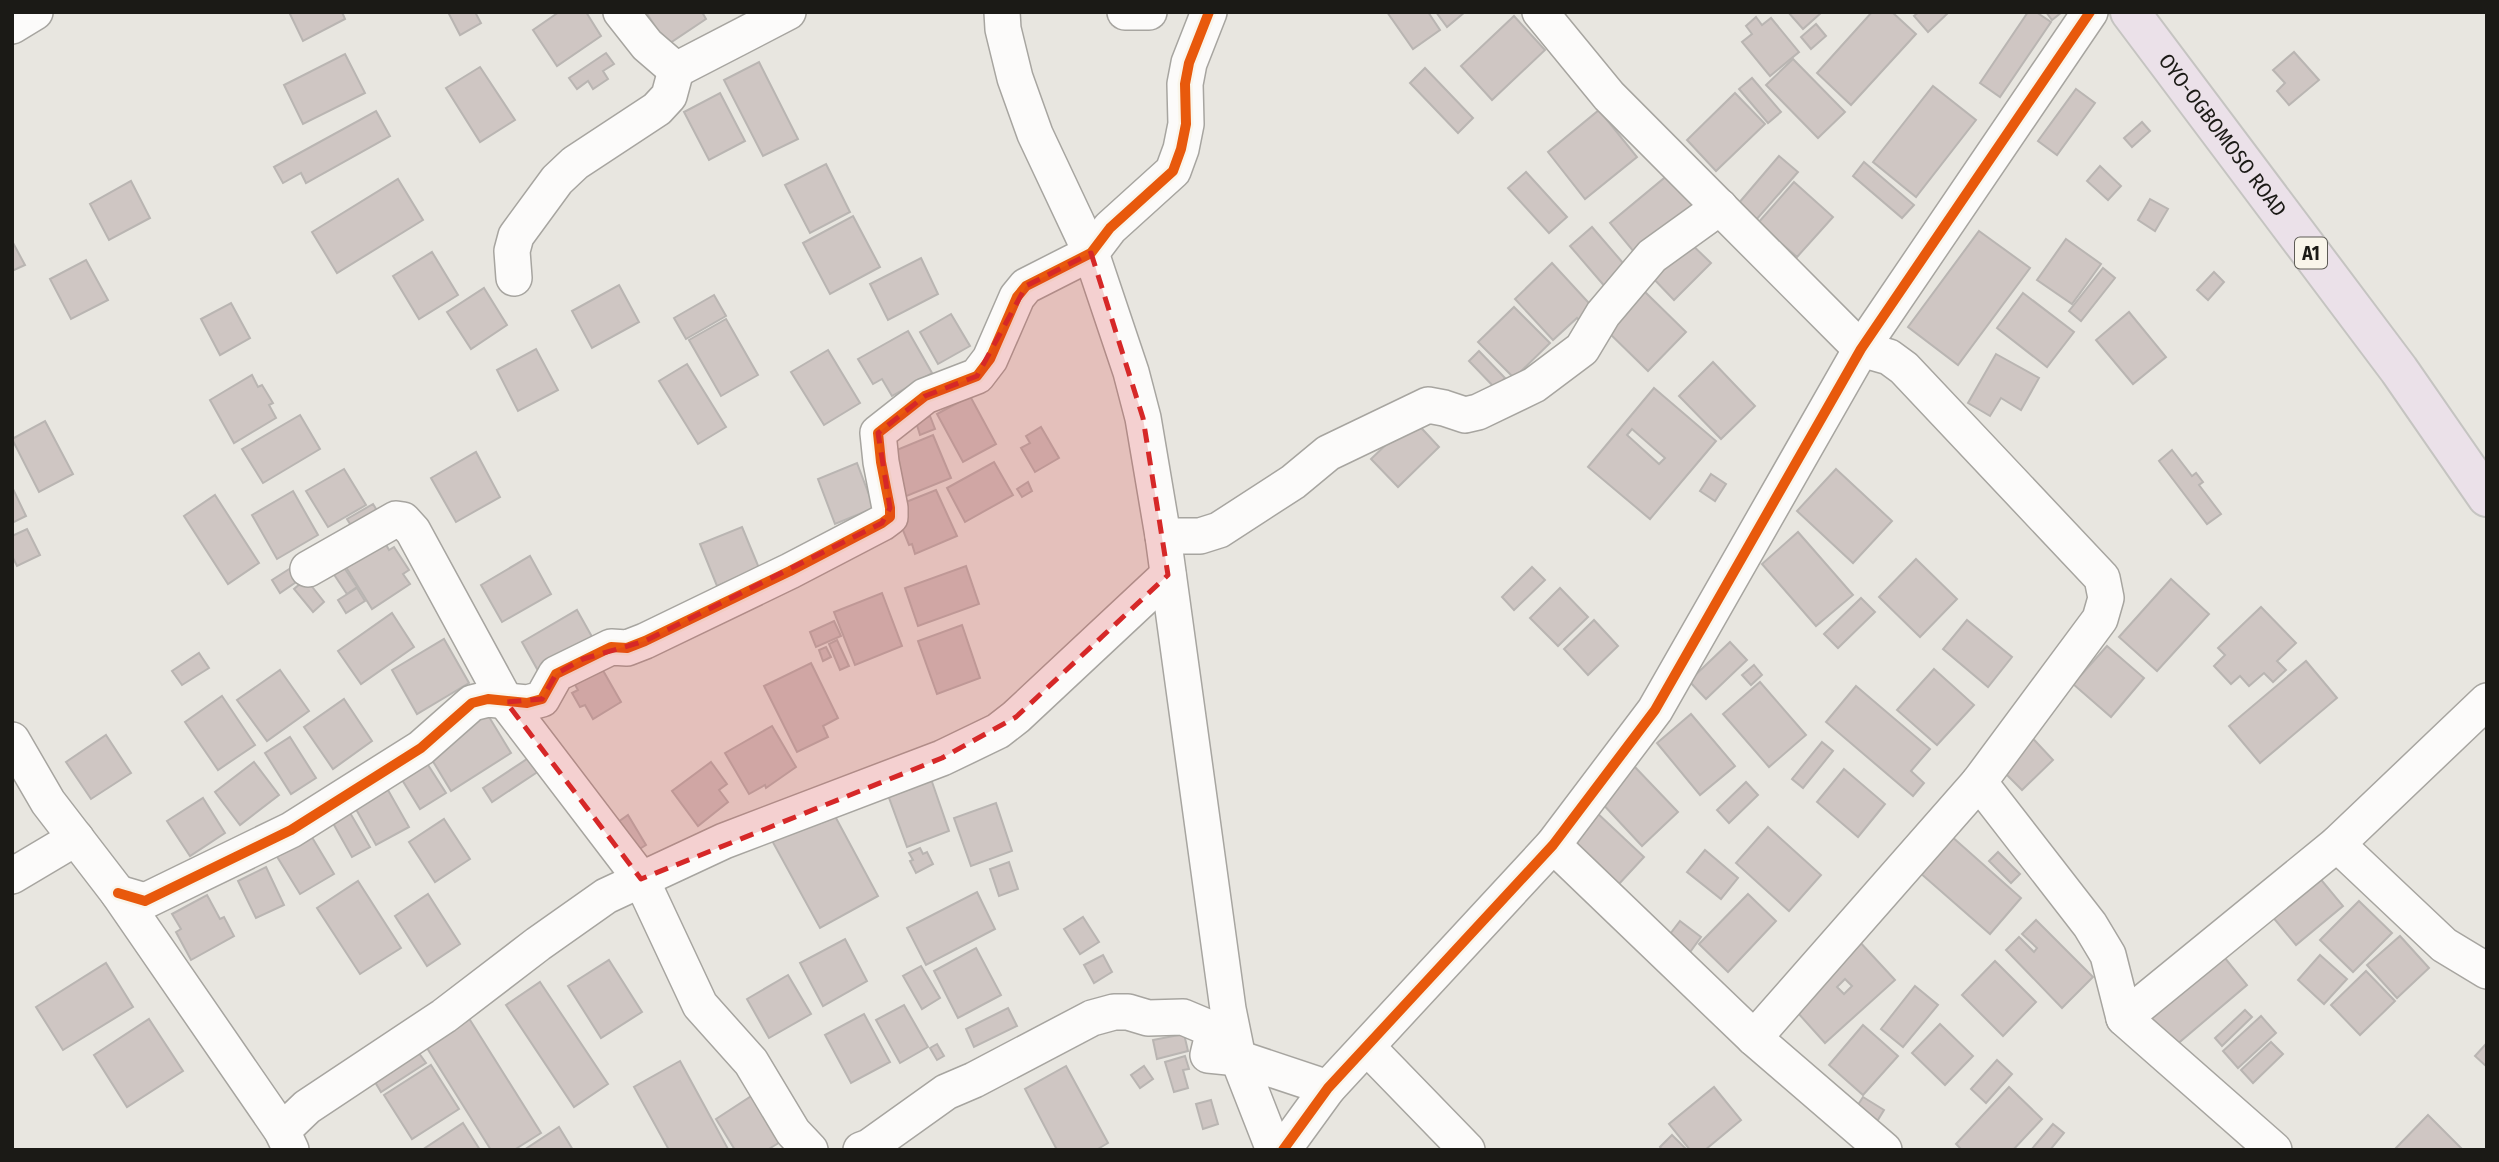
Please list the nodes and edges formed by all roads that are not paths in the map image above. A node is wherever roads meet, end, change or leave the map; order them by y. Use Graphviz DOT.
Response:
graph roads {
  1 [pos="35,12"];
  2 [pos="621,12"];
  3 [pos="788,12"];
  4 [pos="1002,12"];
  5 [pos="1125,12"];
  6 [pos="1149,12"];
  7 [pos="1209,12"];
  8 [pos="1540,12"];
  9 [pos="2090,12"];
  10 [pos="2130,12"];
  11 [pos="12,26"];
  12 [pos="676,69"];
  13 [pos="1720,207"];
  14 [pos="1091,253"];
  15 [pos="514,278"];
  16 [pos="1861,349"];
  17 [pos="2487,497"];
  18 [pos="1163,536"];
  19 [pos="308,569"];
  20 [pos="1168,575"];
  21 [pos="2487,701"];
  22 [pos="506,702"];
  23 [pos="12,740"];
  24 [pos="1979,782"];
  25 [pos="76,838"];
  26 [pos="2337,844"];
  27 [pos="1553,845"];
  28 [pos="12,876"];
  29 [pos="640,879"];
  30 [pos="135,907"];
  31 [pos="2487,971"];
  32 [pos="2124,1018"];
  33 [pos="1754,1038"];
  34 [pos="1367,1047"];
  35 [pos="1238,1058"];
  36 [pos="1328,1088"];
  37 [pos="287,1140"];
  38 [pos="810,1150"];
  39 [pos="861,1150"];
  40 [pos="1275,1150"];
  41 [pos="1283,1150"];
  42 [pos="1467,1150"];
  43 [pos="1884,1150"];
  44 [pos="2274,1150"];
  1 -- 11 [label="street"];
  2 -- 12 [label="street"];
  3 -- 12 [label="street"];
  4 -- 14 [label="street"];
  5 -- 6 [label="street"];
  7 -- 14 [label="street"];
  8 -- 13 [label="street"];
  9 -- 16 [label="street"];
  10 -- 17 [label="highway, OYO-OGBOMOSO ROAD / A1"];
  12 -- 15 [label="street"];
  13 -- 16 [label="street"];
  13 -- 18 [label="street"];
  14 -- 18 [label="street"];
  14 -- 22 [label="street"];
  16 -- 24 [label="street"];
  16 -- 27 [label="street"];
  18 -- 20 [label="street"];
  19 -- 22 [label="street"];
  20 -- 29 [label="street"];
  20 -- 35 [label="street"];
  21 -- 26 [label="street"];
  22 -- 29 [label="street"];
  22 -- 30 [label="street"];
  23 -- 25 [label="street"];
  24 -- 32 [label="street"];
  24 -- 33 [label="street"];
  25 -- 28 [label="street"];
  25 -- 30 [label="street"];
  26 -- 31 [label="street"];
  26 -- 32 [label="street"];
  27 -- 33 [label="street"];
  27 -- 34 [label="street"];
  29 -- 37 [label="street"];
  29 -- 38 [label="street"];
  30 -- 37 [label="street"];
  32 -- 44 [label="street"];
  33 -- 43 [label="street"];
  34 -- 36 [label="street"];
  34 -- 42 [label="street"];
  35 -- 36 [label="street"];
  35 -- 39 [label="street"];
  35 -- 40 [label="street"];
  36 -- 41 [label="street"];
}
